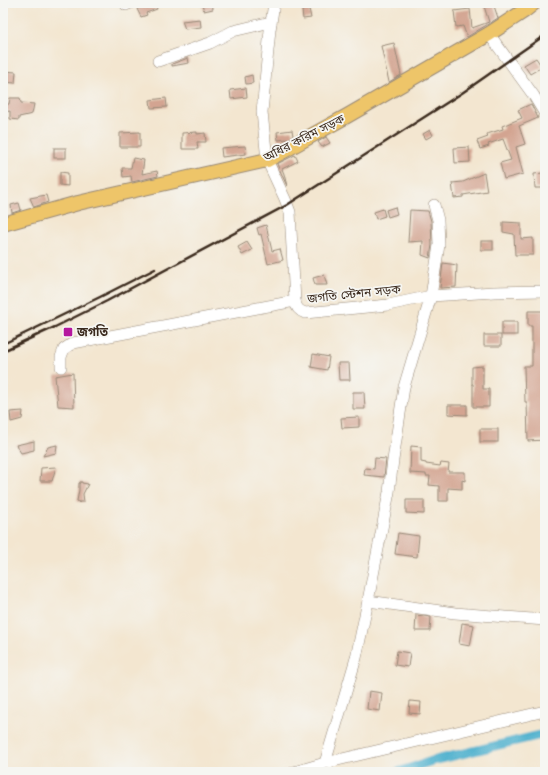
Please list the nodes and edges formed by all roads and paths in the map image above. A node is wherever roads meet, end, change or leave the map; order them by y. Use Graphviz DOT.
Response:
graph roads {
  1 [pos="274,3"];
  2 [pos="534,3"];
  3 [pos="271,22"];
  4 [pos="489,34"];
  5 [pos="158,61"];
  6 [pos="545,114"];
  7 [pos="267,160"];
  8 [pos="434,205"];
  9 [pos="3,224"];
  10 [pos="545,291"];
  11 [pos="431,296"];
  12 [pos="295,302"];
  13 [pos="62,367"];
  14 [pos="368,601"];
  15 [pos="545,620"];
  16 [pos="545,711"];
  17 [pos="325,763"];
  18 [pos="294,772"];
  1 -- 3 [label="street, জগতি স্টেশন সড়ক"];
  2 -- 4 [label="main road, অধির করিম সড়ক"];
  3 -- 5 [label="street"];
  3 -- 7 [label="street, জগতি স্টেশন সড়ক"];
  4 -- 6 [label="street"];
  4 -- 7 [label="main road, অধির করিম সড়ক"];
  7 -- 9 [label="main road, অধির করিম সড়ক"];
  7 -- 12 [label="street, জগতি স্টেশন সড়ক"];
  8 -- 11 [label="street"];
  10 -- 11 [label="street, জগতি স্টেশন সড়ক"];
  11 -- 12 [label="street, জগতি স্টেশন সড়ক"];
  11 -- 14 [label="street"];
  12 -- 13 [label="street"];
  14 -- 15 [label="street"];
  14 -- 17 [label="street"];
  16 -- 17 [label="street"];
  17 -- 18 [label="street"];
}
